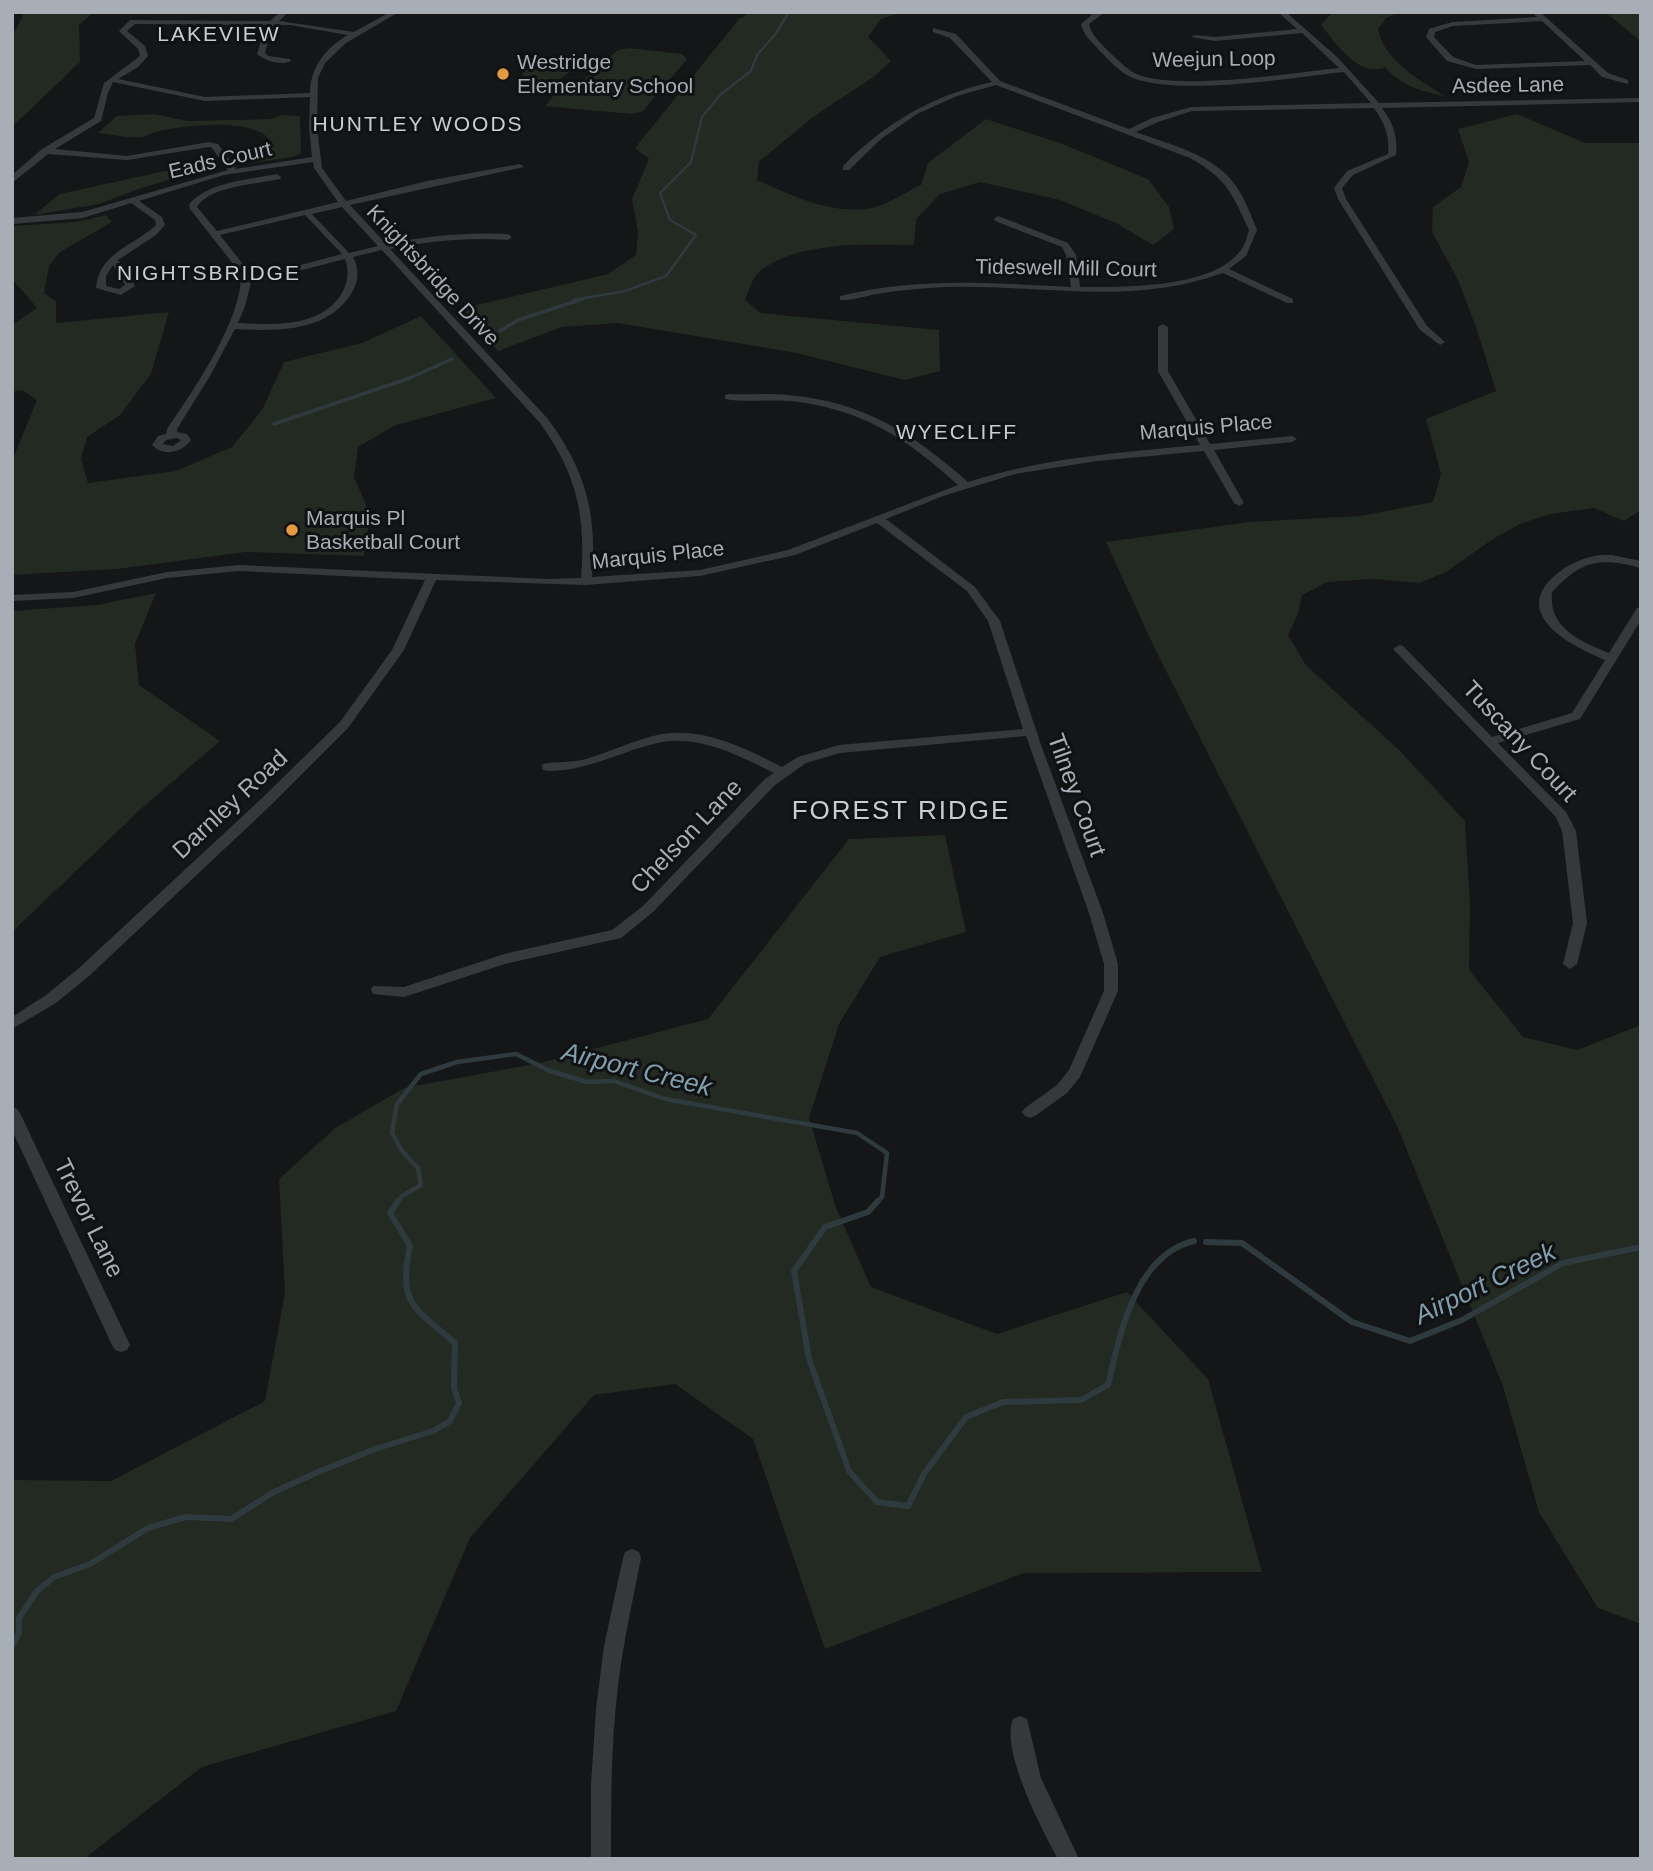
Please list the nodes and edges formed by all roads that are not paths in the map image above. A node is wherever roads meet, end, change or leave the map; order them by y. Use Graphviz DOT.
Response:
graph roads {
  1 [pos="205,12"];
  2 [pos="285,12"];
  3 [pos="396,12"];
  4 [pos="1102,12"];
  5 [pos="1283,12"];
  6 [pos="1536,12"];
  7 [pos="1543,19"];
  8 [pos="199,21"];
  9 [pos="270,24"];
  10 [pos="936,30"];
  11 [pos="1302,31"];
  12 [pos="354,34"];
  13 [pos="1195,37"];
  14 [pos="287,61"];
  15 [pos="1591,63"];
  16 [pos="1345,70"];
  17 [pos="113,80"];
  18 [pos="1625,82"];
  19 [pos="997,83"];
  20 [pos="312,95"];
  21 [pos="1641,100"];
  22 [pos="1375,105"];
  23 [pos="1130,132"];
  24 [pos="45,150"];
  25 [pos="316,159"];
  26 [pos="520,167"];
  27 [pos="846,168"];
  28 [pos="233,171"];
  29 [pos="277,177"];
  30 [pos="12,181"];
  31 [pos="134,201"];
  32 [pos="344,204"];
  33 [pos="307,213"];
  34 [pos="998,219"];
  35 [pos="12,221"];
  36 [pos="215,234"];
  37 [pos="508,237"];
  38 [pos="384,248"];
  39 [pos="347,258"];
  40 [pos="114,260"];
  41 [pos="1223,270"];
  42 [pos="248,281"];
  43 [pos="1076,288"];
  44 [pos="843,298"];
  45 [pos="1290,301"];
  46 [pos="231,326"];
  47 [pos="1163,327"];
  48 [pos="1440,342"];
  49 [pos="729,397"];
  50 [pos="171,435"];
  51 [pos="1292,439"];
  52 [pos="1206,446"];
  53 [pos="965,485"];
  54 [pos="1239,502"];
  55 [pos="879,519"];
  56 [pos="1641,565"];
  57 [pos="432,577"];
  58 [pos="586,582"];
  59 [pos="12,598"];
  60 [pos="1641,610"];
  61 [pos="1399,649"];
  62 [pos="1611,658"];
  63 [pos="1030,732"];
  64 [pos="1491,741"];
  65 [pos="548,767"];
  66 [pos="781,772"];
  67 [pos="1570,964"];
  68 [pos="378,990"];
  69 [pos="12,1024"];
  70 [pos="12,1112"];
  71 [pos="1030,1112"];
  72 [pos="121,1345"];
  73 [pos="632,1558"];
  74 [pos="1020,1726"];
  75 [pos="601,1859"];
  76 [pos="1069,1859"];
  1 -- 8 [label="street"];
  2 -- 9 [label="street"];
  3 -- 12 [label="street, Knightsbridge Drive"];
  4 -- 16 [label="street, Weejun Loop"];
  5 -- 11 [label="street"];
  6 -- 7 [label="street"];
  7 -- 15 [label="street"];
  7 -- 15 [label="street"];
  8 -- 9 [label="street"];
  8 -- 17 [label="street"];
  9 -- 12 [label="street"];
  9 -- 14 [label="street"];
  10 -- 19 [label="street, Tideswell Mill Court"];
  11 -- 13 [label="street"];
  11 -- 16 [label="street"];
  12 -- 20 [label="street, Knightsbridge Drive"];
  15 -- 18 [label="street"];
  16 -- 22 [label="street"];
  17 -- 20 [label="street"];
  17 -- 24 [label="street"];
  19 -- 23 [label="street, Tideswell Mill Court"];
  19 -- 27 [label="street"];
  20 -- 25 [label="street, Knightsbridge Drive"];
  21 -- 22 [label="street, Asdee Lane"];
  22 -- 23 [label="street, Asdee Lane"];
  22 -- 48 [label="street"];
  23 -- 41 [label="street, Tideswell Mill Court"];
  24 -- 28 [label="street"];
  24 -- 30 [label="street"];
  25 -- 28 [label="street, Eads Court"];
  25 -- 32 [label="street, Knightsbridge Drive"];
  26 -- 32 [label="street"];
  28 -- 31 [label="street, Eads Court"];
  29 -- 36 [label="street"];
  31 -- 35 [label="street, Eads Court"];
  31 -- 40 [label="street"];
  32 -- 33 [label="street"];
  32 -- 38 [label="street, Knightsbridge Drive"];
  33 -- 36 [label="street"];
  33 -- 39 [label="street"];
  34 -- 43 [label="street"];
  36 -- 42 [label="street"];
  37 -- 38 [label="street"];
  38 -- 39 [label="street"];
  38 -- 58 [label="street, Knightsbridge Drive"];
  39 -- 42 [label="street"];
  39 -- 46 [label="street"];
  41 -- 43 [label="street, Tideswell Mill Court"];
  41 -- 45 [label="street"];
  42 -- 46 [label="street"];
  43 -- 44 [label="street, Tideswell Mill Court"];
  46 -- 50 [label="street"];
  47 -- 52 [label="street"];
  49 -- 53 [label="street"];
  51 -- 52 [label="street, Marquis Place"];
  52 -- 53 [label="street, Marquis Place"];
  52 -- 54 [label="street"];
  53 -- 55 [label="street, Marquis Place"];
  55 -- 58 [label="street, Marquis Place"];
  55 -- 63 [label="street, Tilney Court"];
  56 -- 62 [label="street"];
  57 -- 58 [label="street, Marquis Place"];
  57 -- 59 [label="street, Marquis Place"];
  57 -- 69 [label="street, Darnley Road"];
  60 -- 62 [label="street"];
  61 -- 64 [label="street, Tuscany Court"];
  62 -- 64 [label="street"];
  63 -- 66 [label="street, Chelson Lane"];
  63 -- 71 [label="street, Tilney Court"];
  64 -- 67 [label="street, Tuscany Court"];
  65 -- 66 [label="street"];
  66 -- 68 [label="street, Chelson Lane"];
  70 -- 72 [label="street, Trevor Lane"];
  73 -- 75 [label="street"];
  74 -- 76 [label="street"];
}
